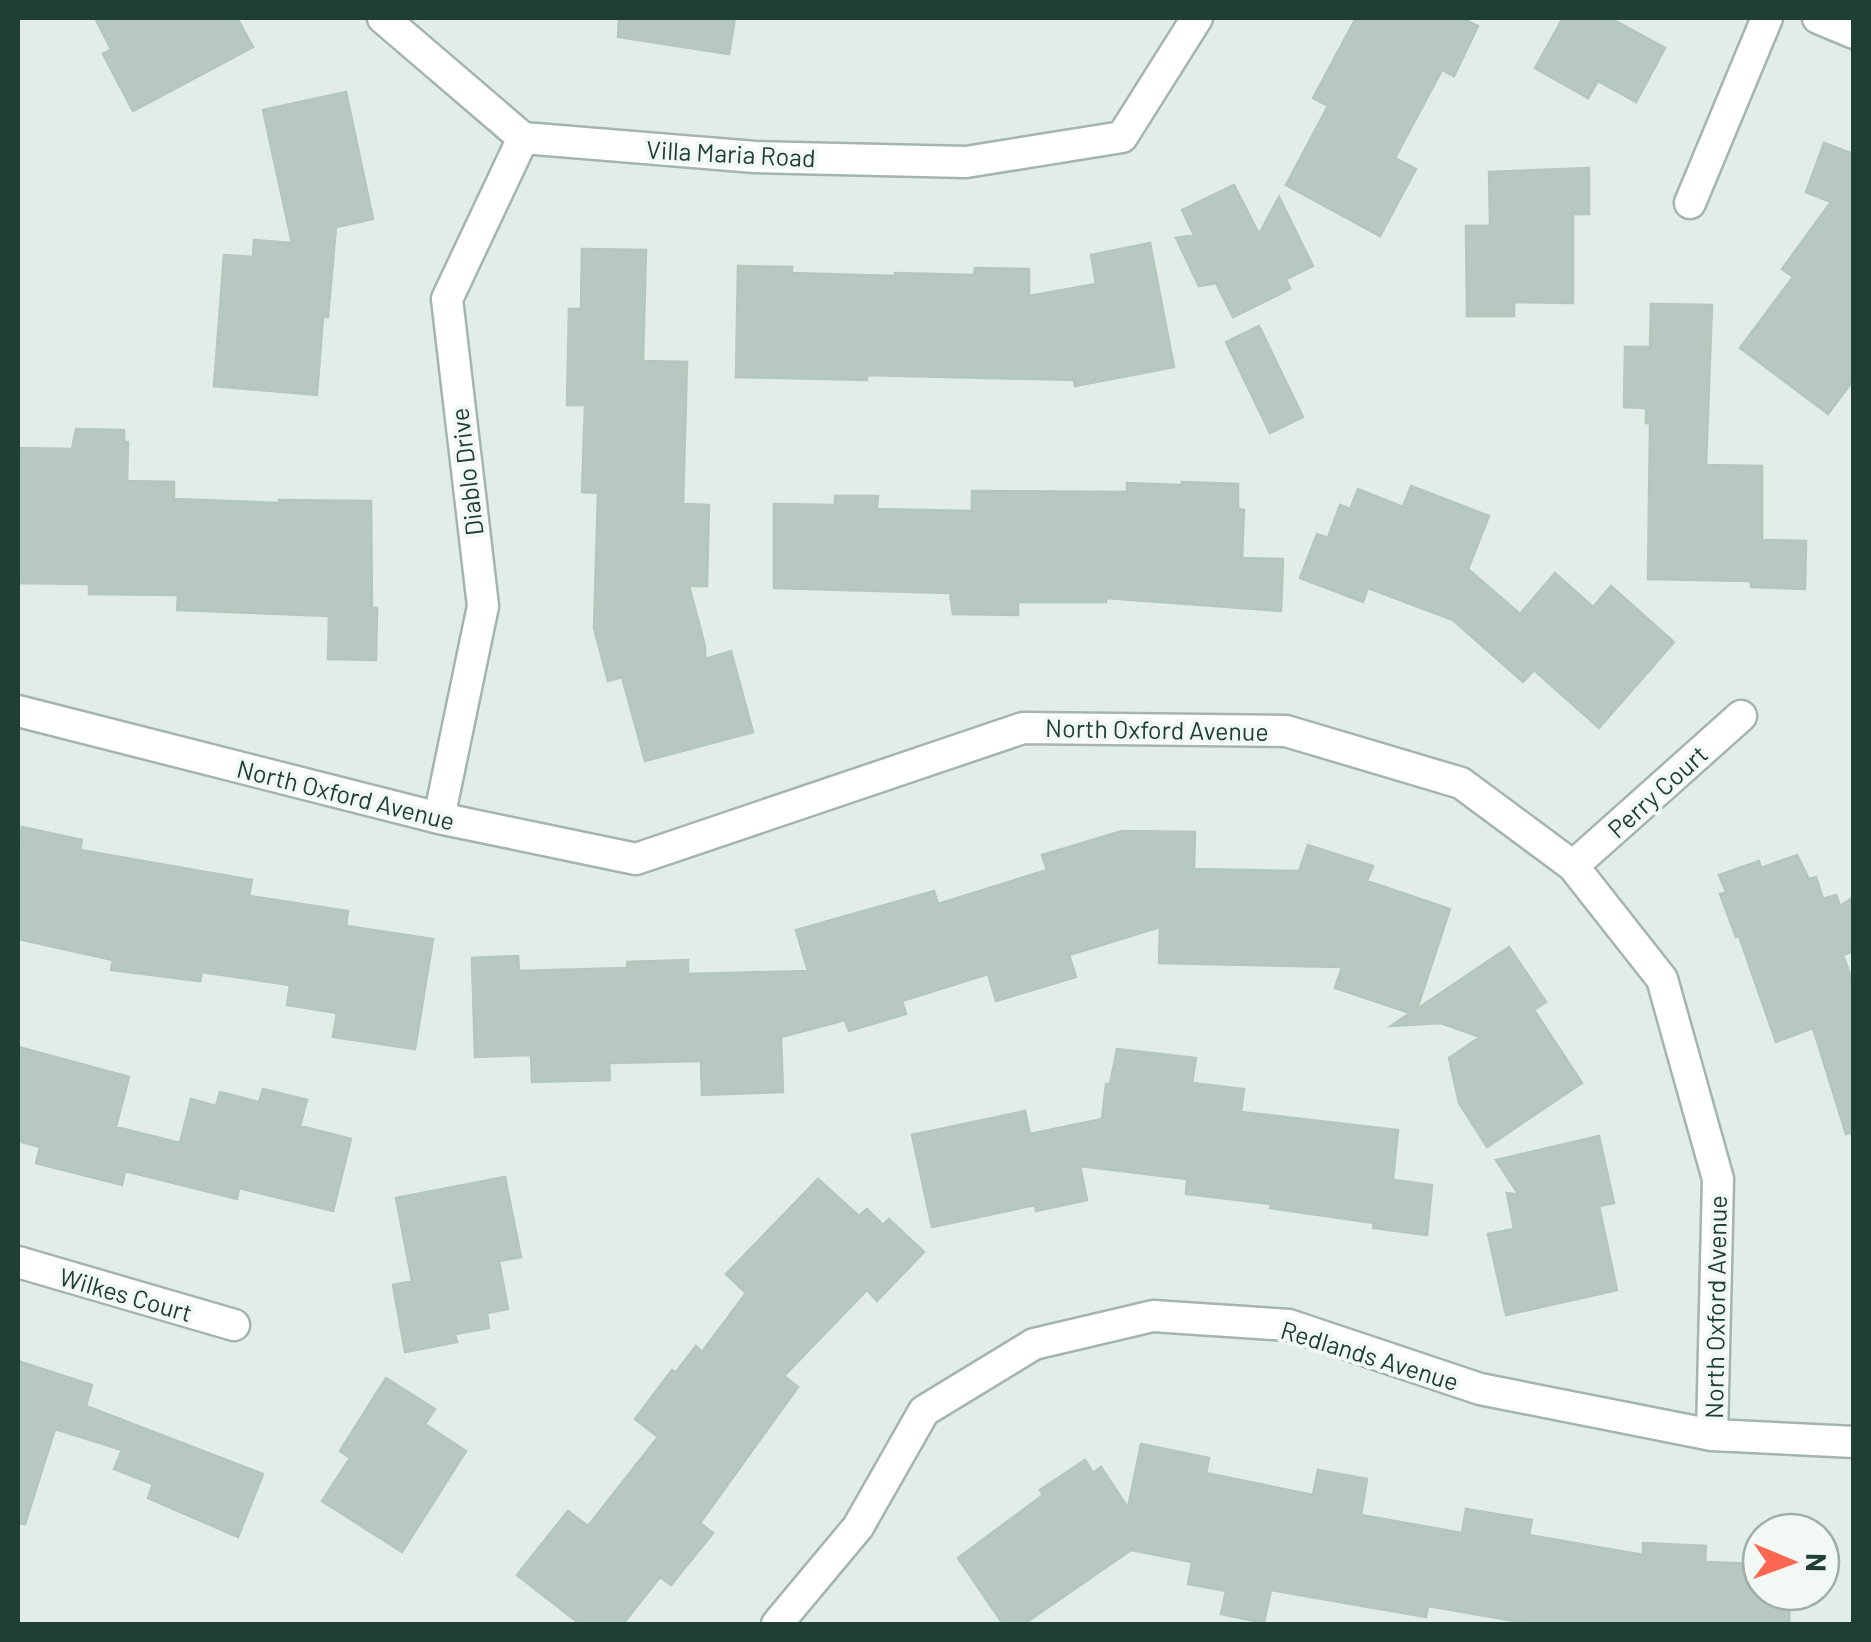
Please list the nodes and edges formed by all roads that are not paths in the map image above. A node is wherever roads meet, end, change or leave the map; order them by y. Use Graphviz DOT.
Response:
graph roads {
  1 [pos="383,18"];
  2 [pos="1197,18"];
  3 [pos="1767,18"];
  4 [pos="1818,18"];
  5 [pos="1854,33"];
  6 [pos="523,138"];
  7 [pos="1690,203"];
  8 [pos="18,711"];
  9 [pos="1741,716"];
  10 [pos="439,818"];
  11 [pos="1573,866"];
  12 [pos="18,1262"];
  13 [pos="234,1325"];
  14 [pos="1712,1435"];
  15 [pos="1854,1442"];
  16 [pos="777,1624"];
  1 -- 6 [label="street"];
  2 -- 6 [label="street, Villa Maria Road"];
  3 -- 7 [label="street"];
  4 -- 5 [label="street"];
  6 -- 10 [label="street, Diablo Drive"];
  8 -- 10 [label="street, North Oxford Avenue"];
  9 -- 11 [label="street, Perry Court"];
  10 -- 11 [label="street, North Oxford Avenue"];
  11 -- 14 [label="street, North Oxford Avenue"];
  12 -- 13 [label="street, Wilkes Court"];
  14 -- 15 [label="street, Redlands Avenue"];
  14 -- 16 [label="street, Redlands Avenue"];
}
